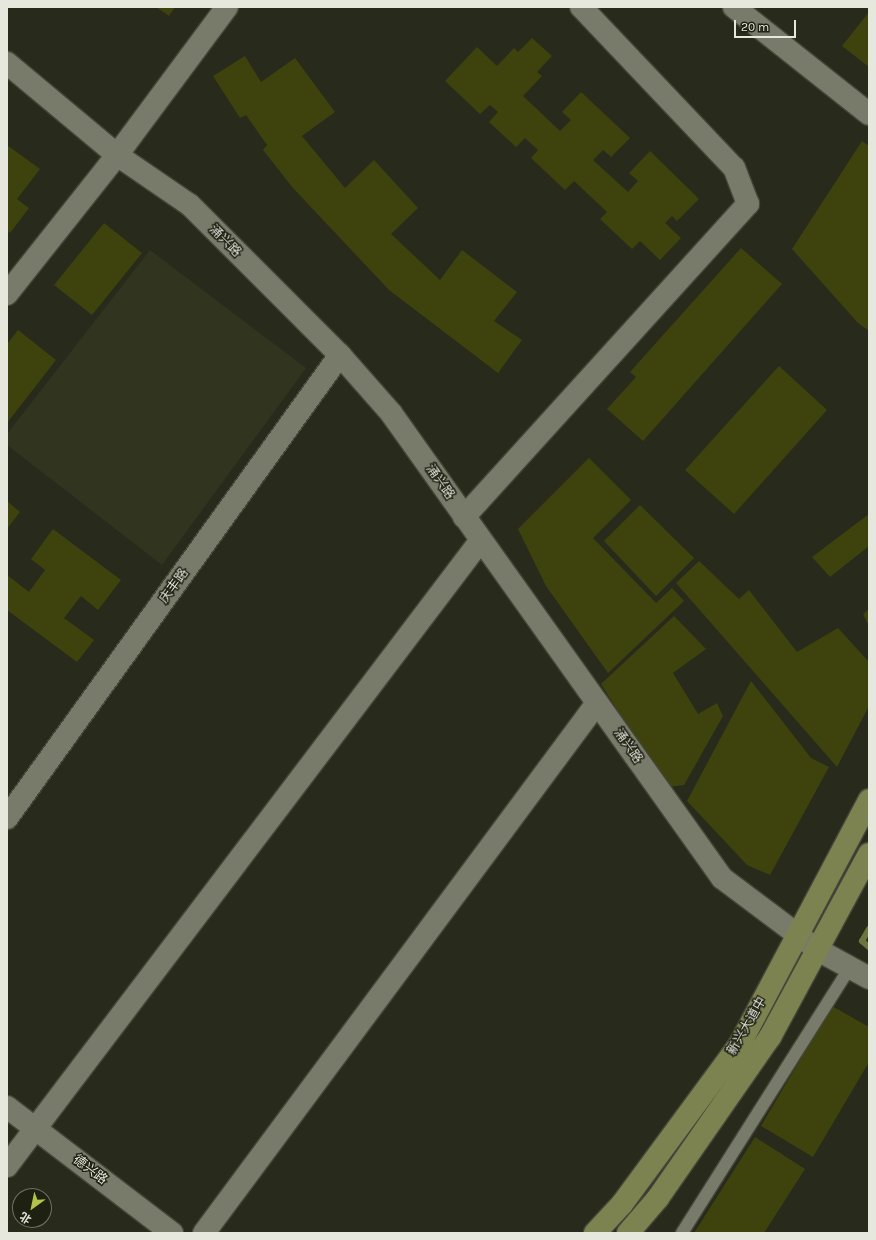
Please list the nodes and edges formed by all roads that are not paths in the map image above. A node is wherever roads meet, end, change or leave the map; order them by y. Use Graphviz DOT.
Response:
graph roads {
  1 [pos="227,7"];
  2 [pos="581,7"];
  3 [pos="734,7"];
  4 [pos="7,63"];
  5 [pos="869,114"];
  6 [pos="117,155"];
  7 [pos="7,294"];
  8 [pos="340,355"];
  9 [pos="464,517"];
  10 [pos="481,540"];
  11 [pos="597,703"];
  12 [pos="869,800"];
  13 [pos="7,818"];
  14 [pos="869,854"];
  15 [pos="798,935"];
  16 [pos="818,950"];
  17 [pos="850,968"];
  18 [pos="869,978"];
  19 [pos="7,1107"];
  20 [pos="35,1128"];
  21 [pos="7,1166"];
  22 [pos="172,1233"];
  23 [pos="204,1233"];
  24 [pos="595,1233"];
  25 [pos="628,1233"];
  26 [pos="682,1233"];
  1 -- 6 [label="street"];
  2 -- 9 [label="street"];
  3 -- 5 [label="street"];
  4 -- 6 [label="street, 涌兴路"];
  6 -- 7 [label="street"];
  6 -- 8 [label="street, 涌兴路"];
  8 -- 9 [label="street, 涌兴路"];
  8 -- 13 [label="street, 庆丰路"];
  9 -- 10 [label="street, 涌兴路"];
  10 -- 11 [label="street, 涌兴路"];
  10 -- 20 [label="street"];
  11 -- 15 [label="street, 涌兴路"];
  11 -- 23 [label="street"];
  12 -- 15 [label="main road, 新兴大道中"];
  14 -- 16 [label="main road, 新兴大道中"];
  15 -- 16 [label="street, 涌兴路"];
  15 -- 24 [label="main road, 新兴大道中"];
  16 -- 17 [label="street, 涌兴路"];
  16 -- 25 [label="main road, 新兴大道中"];
  17 -- 18 [label="street, 涌兴路"];
  17 -- 26 [label="lane"];
  19 -- 20 [label="street, 德兴路"];
  20 -- 21 [label="street"];
  20 -- 22 [label="street, 德兴路"];
}
